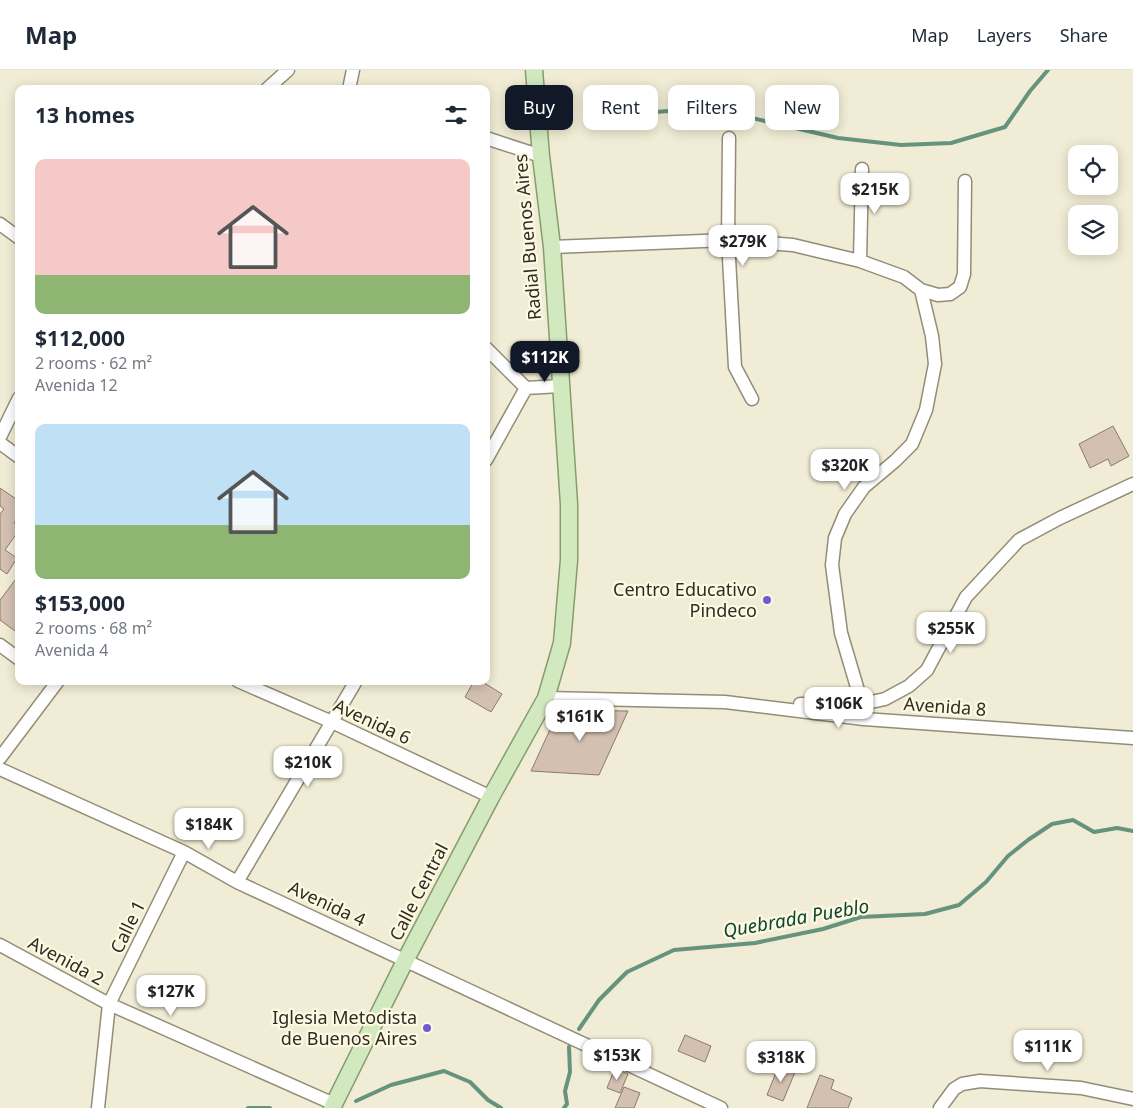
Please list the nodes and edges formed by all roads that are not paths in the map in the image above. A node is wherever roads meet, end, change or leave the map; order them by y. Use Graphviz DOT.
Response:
graph roads {
  1 [pos="288,70"];
  2 [pos="353,70"];
  3 [pos="534,70"];
  4 [pos="271,85"];
  5 [pos="350,85"];
  6 [pos="729,138"];
  7 [pos="490,139"];
  8 [pos="541,156"];
  9 [pos="862,169"];
  10 [pos="965,181"];
  11 [pos="0,224"];
  12 [pos="15,235"];
  13 [pos="728,240"];
  14 [pos="552,247"];
  15 [pos="860,261"];
  16 [pos="921,290"];
  17 [pos="490,352"];
  18 [pos="560,386"];
  19 [pos="526,388"];
  20 [pos="752,399"];
  21 [pos="15,406"];
  22 [pos="0,437"];
  23 [pos="0,443"];
  24 [pos="490,453"];
  25 [pos="15,454"];
  26 [pos="1133,484"];
  27 [pos="0,646"];
  28 [pos="15,656"];
  29 [pos="53,685"];
  30 [pos="247,685"];
  31 [pos="354,685"];
  32 [pos="546,698"];
  33 [pos="725,702"];
  34 [pos="862,704"];
  35 [pos="332,722"];
  36 [pos="1133,738"];
  37 [pos="0,758"];
  38 [pos="0,769"];
  39 [pos="491,797"];
  40 [pos="184,852"];
  41 [pos="237,882"];
  42 [pos="0,946"];
  43 [pos="406,960"];
  44 [pos="109,1004"];
  45 [pos="1133,1099"];
  46 [pos="333,1106"];
  47 [pos="98,1108"];
  48 [pos="721,1108"];
  49 [pos="940,1108"];
  1 -- 4 [label="street"];
  2 -- 5 [label="street"];
  3 -- 8 [label="main road, Radial Buenos Aires"];
  6 -- 13 [label="street"];
  7 -- 8 [label="street"];
  8 -- 14 [label="main road, Radial Buenos Aires"];
  9 -- 15 [label="street"];
  10 -- 16 [label="street"];
  11 -- 12 [label="street"];
  13 -- 14 [label="street"];
  13 -- 15 [label="street"];
  13 -- 20 [label="street"];
  14 -- 18 [label="main road, Radial Buenos Aires"];
  15 -- 16 [label="street"];
  16 -- 34 [label="street"];
  17 -- 19 [label="street"];
  18 -- 19 [label="street"];
  18 -- 32 [label="main road, Radial Buenos Aires"];
  19 -- 24 [label="street"];
  21 -- 22 [label="street"];
  23 -- 25 [label="street"];
  26 -- 34 [label="street"];
  27 -- 28 [label="street"];
  29 -- 37 [label="street"];
  30 -- 35 [label="street, Avenida 6"];
  31 -- 35 [label="street"];
  32 -- 33 [label="street, Avenida 8"];
  32 -- 39 [label="main road, Calle Central"];
  33 -- 34 [label="street"];
  33 -- 36 [label="street, Avenida 8"];
  35 -- 39 [label="street, Avenida 6"];
  35 -- 41 [label="street"];
  38 -- 40 [label="street, Avenida 4"];
  39 -- 43 [label="main road, Calle Central"];
  40 -- 41 [label="street, Avenida 4"];
  40 -- 44 [label="street, Calle 1"];
  41 -- 43 [label="street, Avenida 4"];
  42 -- 44 [label="street, Avenida 2"];
  43 -- 46 [label="main road, Calle Central"];
  43 -- 48 [label="street, Avenida 4"];
  44 -- 46 [label="street, Avenida 2"];
  44 -- 47 [label="street, Calle 1"];
  45 -- 49 [label="street"];
}
